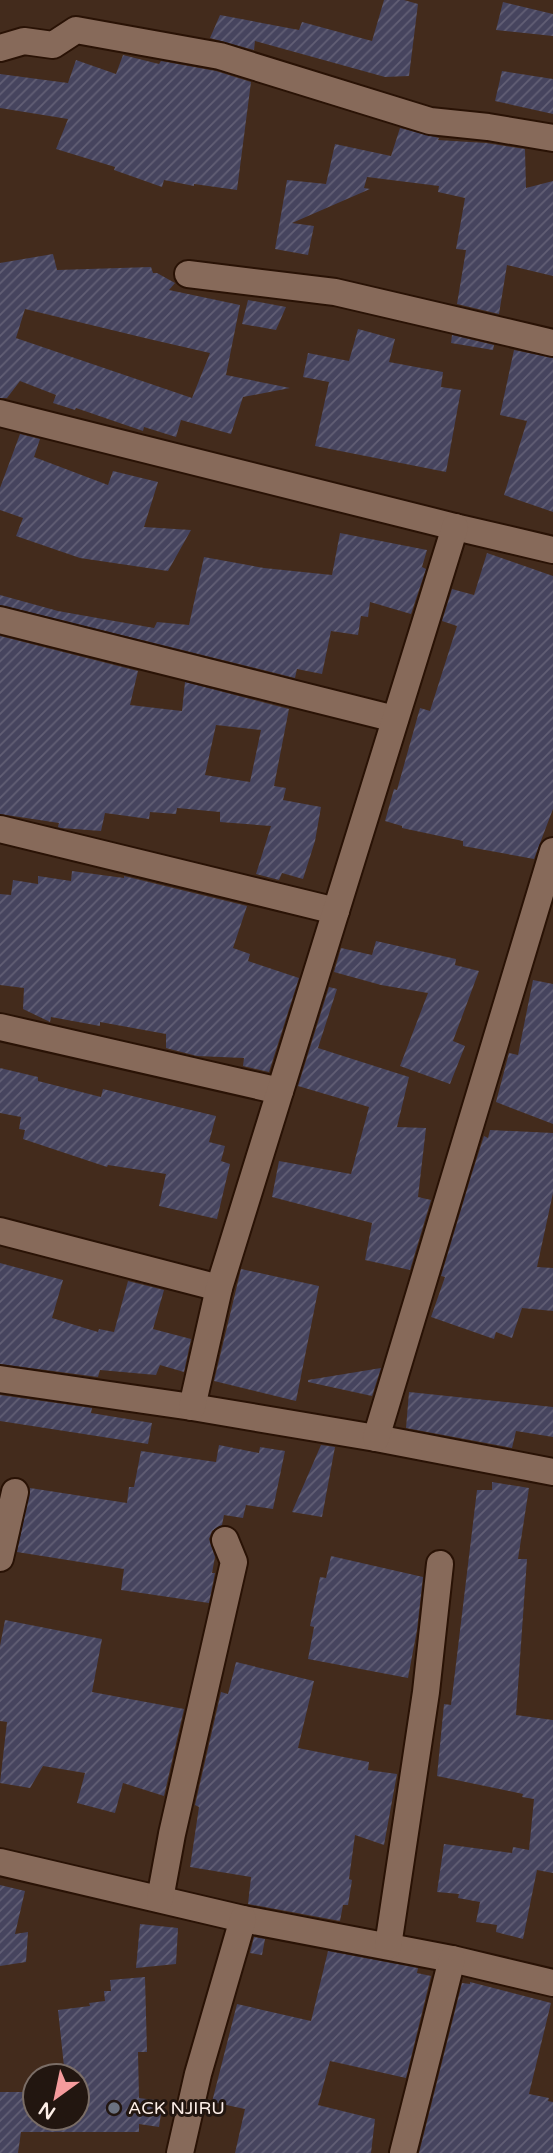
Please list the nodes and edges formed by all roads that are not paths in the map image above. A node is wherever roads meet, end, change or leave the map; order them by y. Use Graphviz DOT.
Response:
graph roads {
  1 [pos="0,48"];
  2 [pos="553,138"];
  3 [pos="188,274"];
  4 [pos="553,343"];
  5 [pos="0,413"];
  6 [pos="455,527"];
  7 [pos="553,550"];
  8 [pos="0,620"];
  9 [pos="395,719"];
  10 [pos="0,829"];
  11 [pos="553,851"];
  12 [pos="336,911"];
  13 [pos="0,1027"];
  14 [pos="280,1091"];
  15 [pos="0,1231"];
  16 [pos="219,1288"];
  17 [pos="0,1379"];
  18 [pos="192,1407"];
  19 [pos="376,1438"];
  20 [pos="553,1472"];
  21 [pos="15,1492"];
  22 [pos="225,1540"];
  23 [pos="0,1558"];
  24 [pos="440,1564"];
  25 [pos="0,1862"];
  26 [pos="160,1899"];
  27 [pos="243,1919"];
  28 [pos="388,1946"];
  29 [pos="453,1959"];
  30 [pos="553,1983"];
  31 [pos="180,2153"];
  32 [pos="403,2153"];
  1 -- 2 [label="street"];
  3 -- 4 [label="street"];
  5 -- 6 [label="street"];
  6 -- 7 [label="street"];
  6 -- 9 [label="street"];
  8 -- 9 [label="street"];
  9 -- 12 [label="street"];
  10 -- 12 [label="street"];
  11 -- 19 [label="street"];
  12 -- 14 [label="street"];
  13 -- 14 [label="street"];
  14 -- 16 [label="street"];
  15 -- 16 [label="street"];
  16 -- 18 [label="street"];
  17 -- 18 [label="street"];
  18 -- 19 [label="street"];
  19 -- 20 [label="street"];
  21 -- 23 [label="street"];
  22 -- 26 [label="street"];
  24 -- 28 [label="street"];
  25 -- 26 [label="street"];
  26 -- 27 [label="street"];
  27 -- 28 [label="street"];
  27 -- 31 [label="street"];
  28 -- 29 [label="street"];
  29 -- 30 [label="street"];
  29 -- 32 [label="street"];
}
